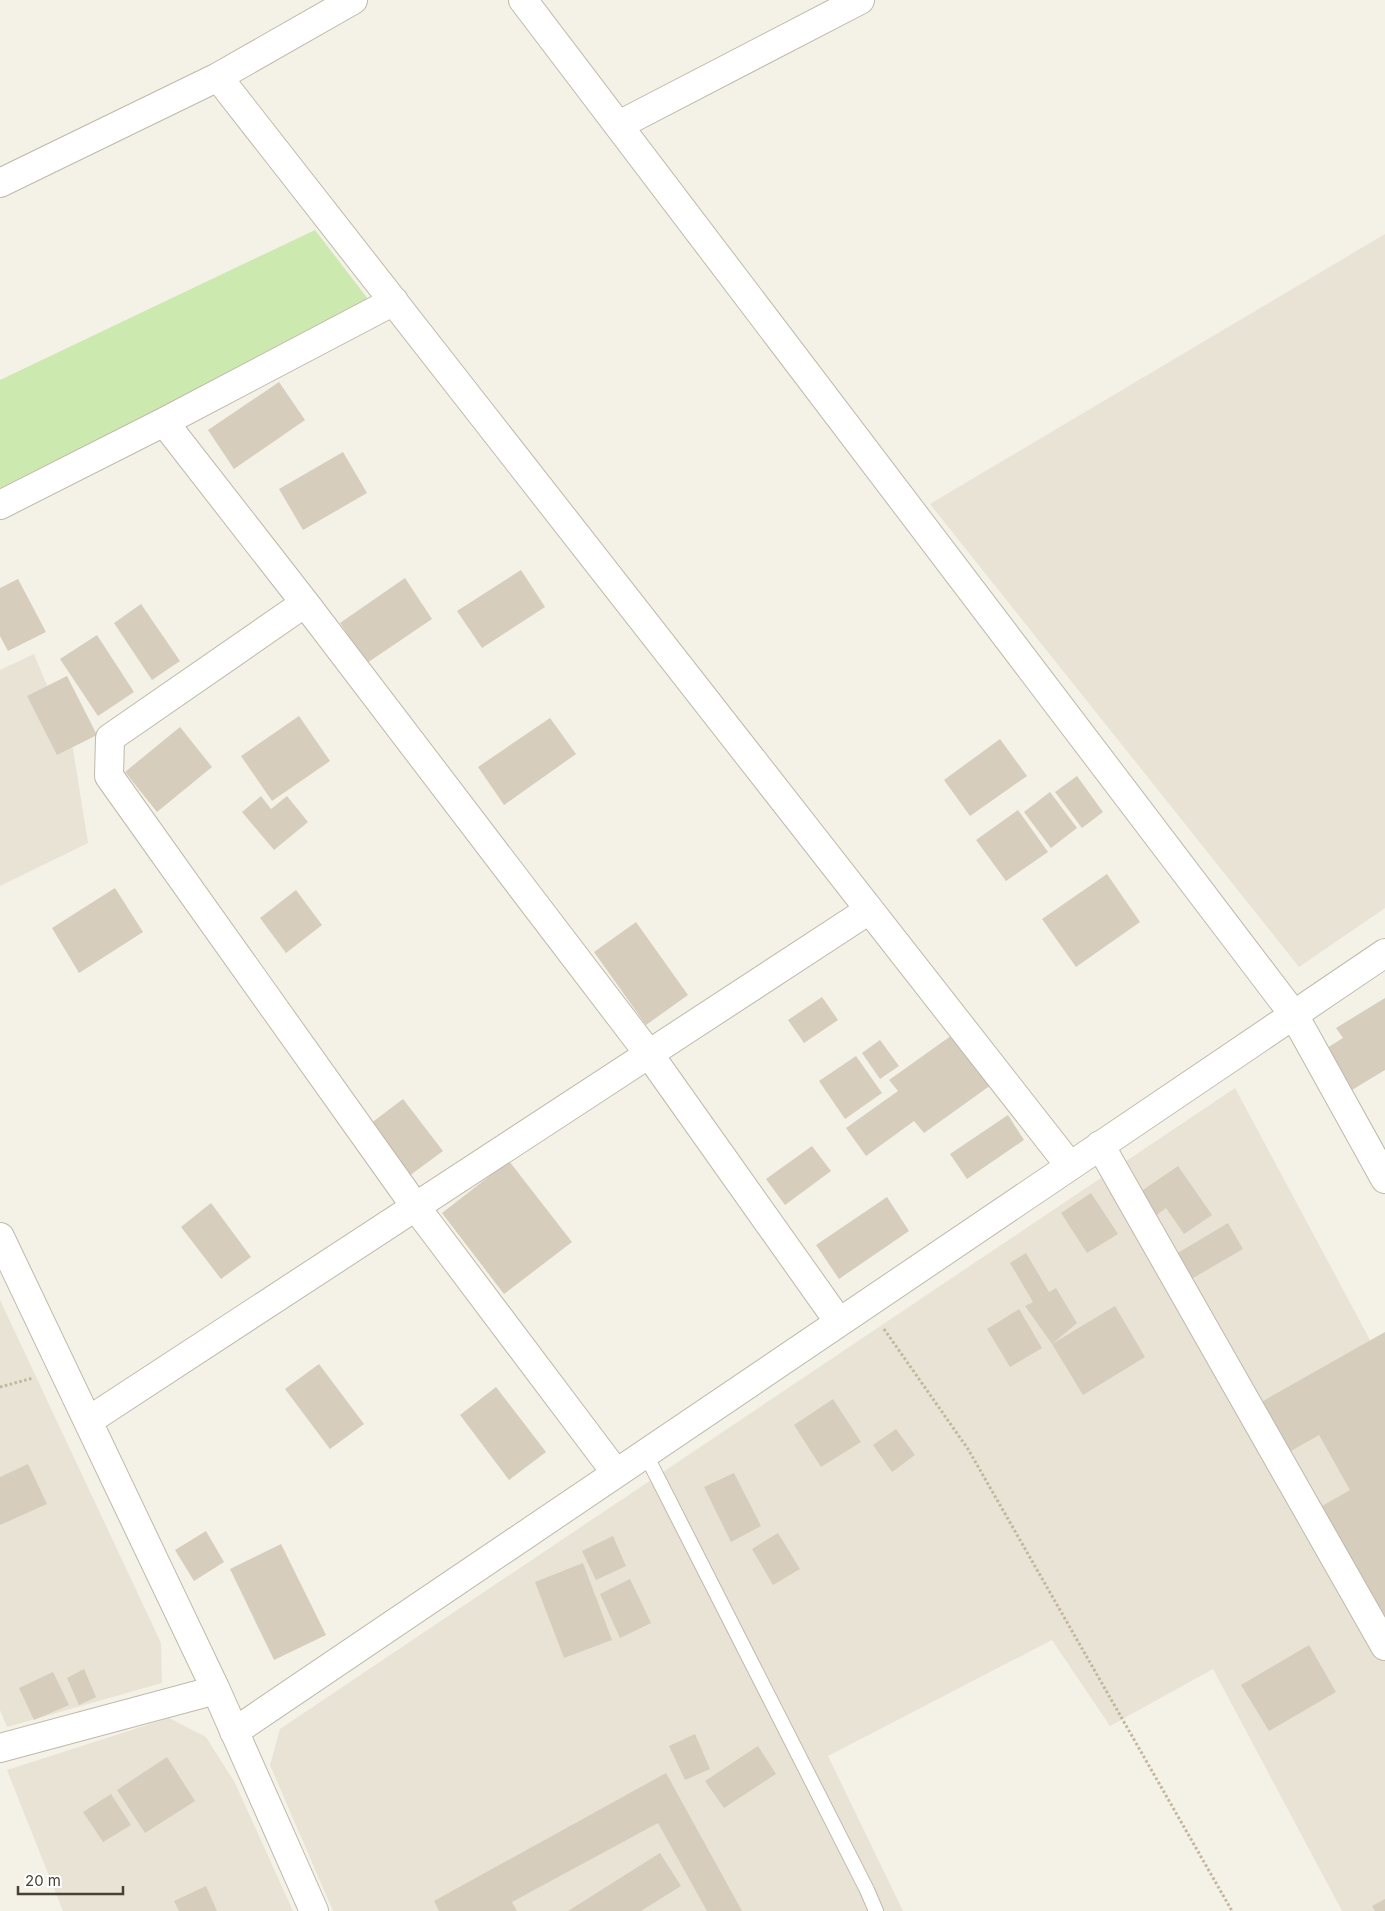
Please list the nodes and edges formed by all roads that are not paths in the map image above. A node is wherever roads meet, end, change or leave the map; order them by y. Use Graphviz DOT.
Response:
graph roads {
  1 [pos="353,0"];
  2 [pos="523,0"];
  3 [pos="860,0"];
  4 [pos="218,76"];
  5 [pos="619,125"];
  6 [pos="0,183"];
  7 [pos="394,301"];
  8 [pos="164,422"];
  9 [pos="0,505"];
  10 [pos="305,603"];
  11 [pos="869,910"];
  12 [pos="1385,953"];
  13 [pos="1294,1014"];
  14 [pos="649,1054"];
  15 [pos="1100,1145"];
  16 [pos="1070,1166"];
  17 [pos="1385,1179"];
  18 [pos="415,1206"];
  19 [pos="0,1236"];
  20 [pos="839,1322"];
  21 [pos="88,1421"];
  22 [pos="645,1453"];
  23 [pos="616,1473"];
  24 [pos="1385,1646"];
  25 [pos="216,1690"];
  26 [pos="234,1732"];
  27 [pos="0,1748"];
  28 [pos="314,1911"];
  29 [pos="876,1911"];
  1 -- 4 [label="street"];
  2 -- 5 [label="street"];
  3 -- 5 [label="street"];
  4 -- 6 [label="street"];
  4 -- 7 [label="street"];
  5 -- 13 [label="street"];
  7 -- 8 [label="street"];
  7 -- 11 [label="street"];
  8 -- 9 [label="street"];
  8 -- 10 [label="street"];
  10 -- 14 [label="street"];
  10 -- 18 [label="street"];
  11 -- 14 [label="street"];
  11 -- 16 [label="street"];
  12 -- 13 [label="street"];
  13 -- 15 [label="street"];
  13 -- 17 [label="street"];
  14 -- 18 [label="street"];
  14 -- 20 [label="street"];
  15 -- 16 [label="street"];
  15 -- 24 [label="street"];
  16 -- 20 [label="street"];
  18 -- 21 [label="street"];
  18 -- 23 [label="street"];
  19 -- 21 [label="street"];
  20 -- 22 [label="street"];
  21 -- 25 [label="street"];
  22 -- 23 [label="street"];
  22 -- 29 [label="lane"];
  23 -- 26 [label="street"];
  25 -- 26 [label="street"];
  25 -- 27 [label="street"];
  26 -- 28 [label="street"];
}
